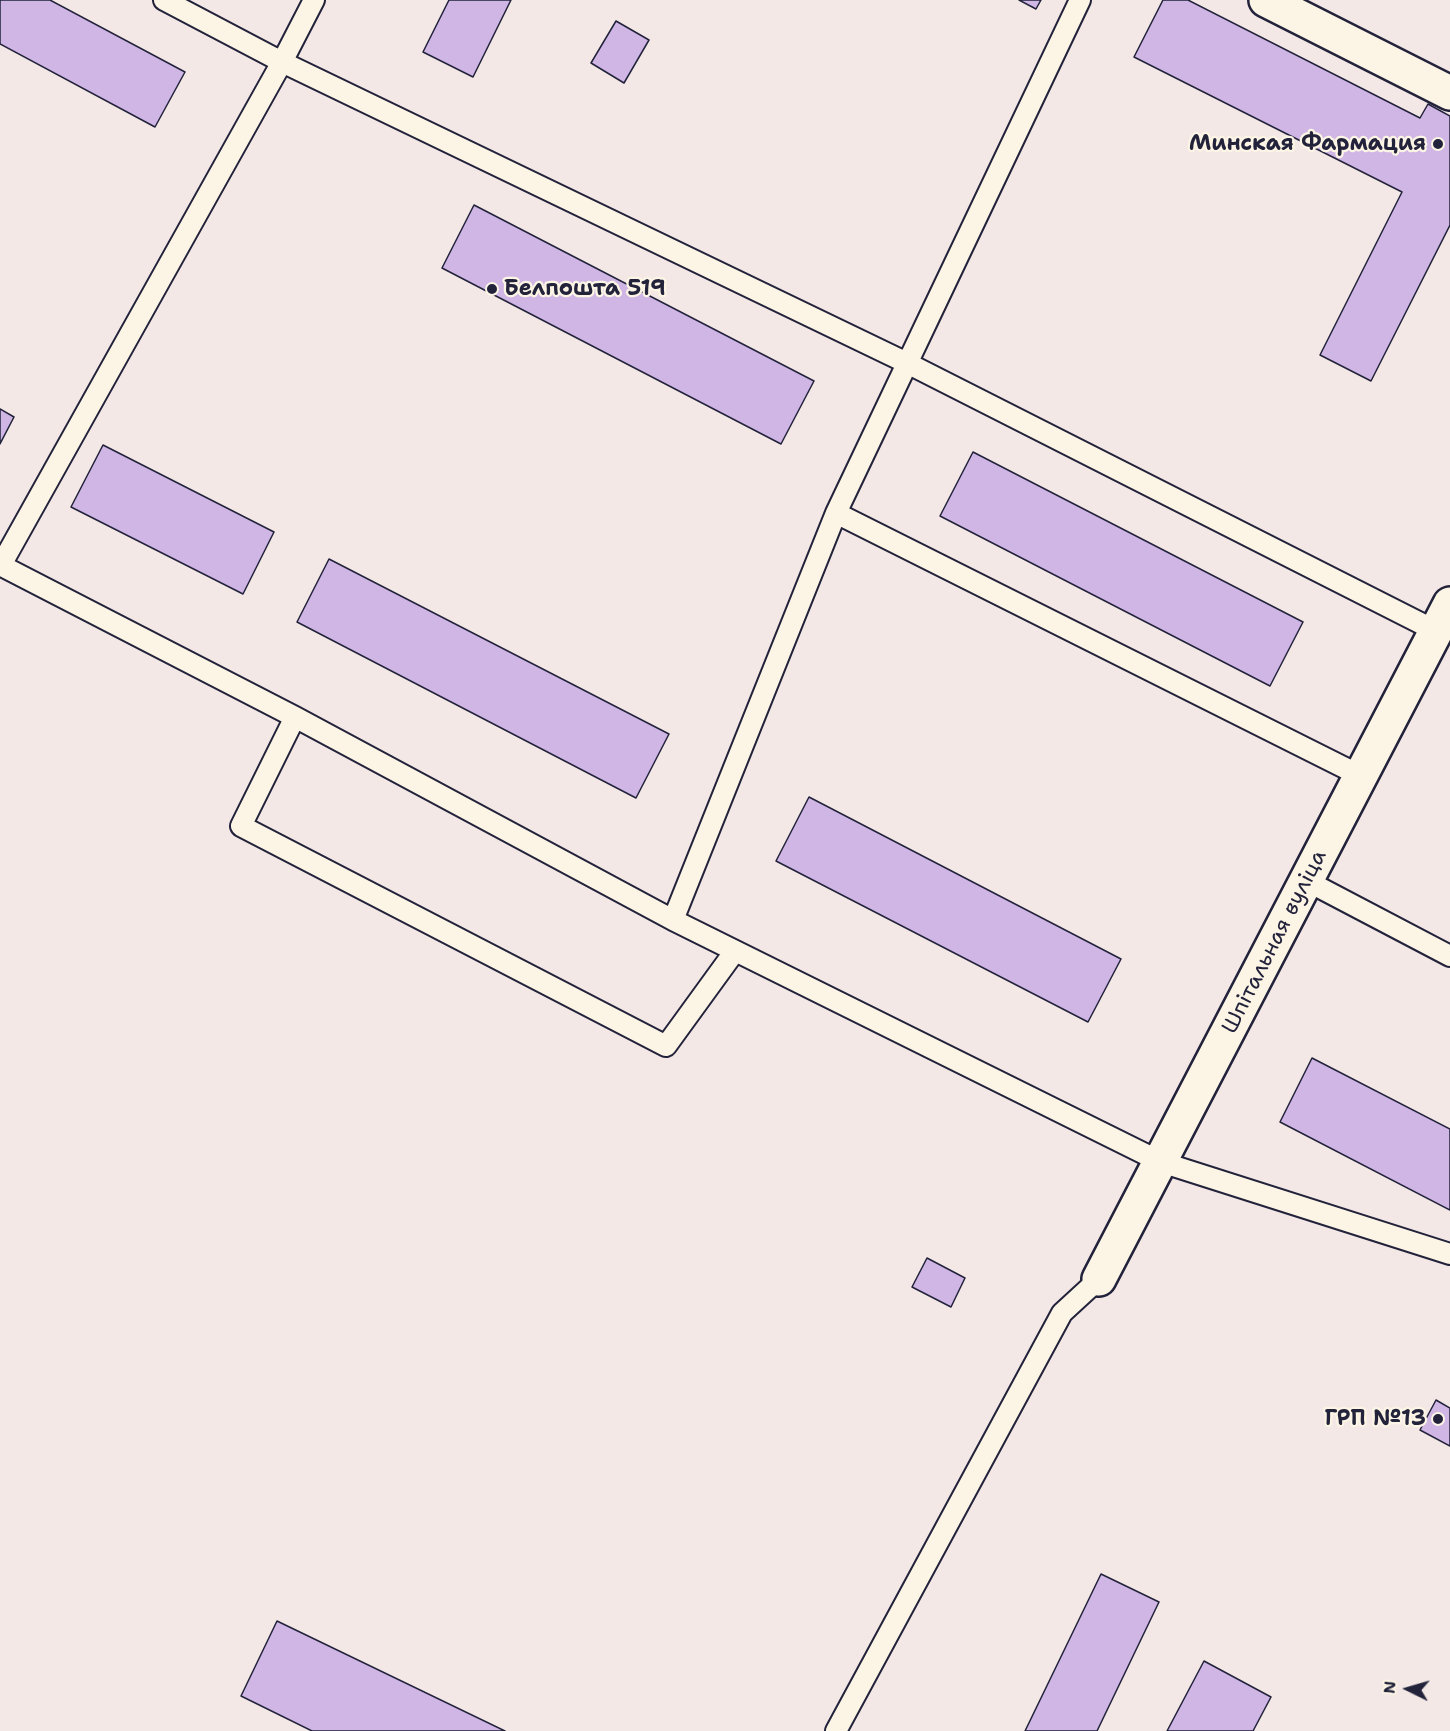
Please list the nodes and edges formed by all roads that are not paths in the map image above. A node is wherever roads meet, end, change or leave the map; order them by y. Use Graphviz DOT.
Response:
graph roads {
  1 [pos="164,0"];
  2 [pos="314,0"];
  3 [pos="1080,0"];
  4 [pos="1266,0"];
  5 [pos="282,62"];
  6 [pos="1450,93"];
  7 [pos="907,363"];
  8 [pos="836,513"];
  9 [pos="1,565"];
  10 [pos="1443,618"];
  11 [pos="295,717"];
  12 [pos="1361,776"];
  13 [pos="1307,881"];
  14 [pos="673,920"];
  15 [pos="735,951"];
  16 [pos="1450,956"];
  17 [pos="1161,1162"];
  18 [pos="1450,1254"];
  19 [pos="1100,1279"];
  20 [pos="836,1731"];
  1 -- 5 [label="lane"];
  2 -- 5 [label="lane"];
  3 -- 7 [label="lane"];
  4 -- 6 [label="street"];
  5 -- 7 [label="lane"];
  5 -- 9 [label="lane"];
  7 -- 8 [label="lane"];
  7 -- 10 [label="lane"];
  8 -- 12 [label="lane"];
  8 -- 14 [label="lane"];
  9 -- 11 [label="lane"];
  10 -- 12 [label="street, Шпітальная вуліца"];
  11 -- 14 [label="lane"];
  11 -- 15 [label="lane"];
  12 -- 13 [label="street, Шпітальная вуліца"];
  13 -- 16 [label="lane"];
  13 -- 17 [label="street, Шпітальная вуліца"];
  14 -- 15 [label="lane"];
  15 -- 17 [label="lane"];
  17 -- 18 [label="lane"];
  17 -- 19 [label="street, Шпітальная вуліца"];
  19 -- 20 [label="lane"];
}
